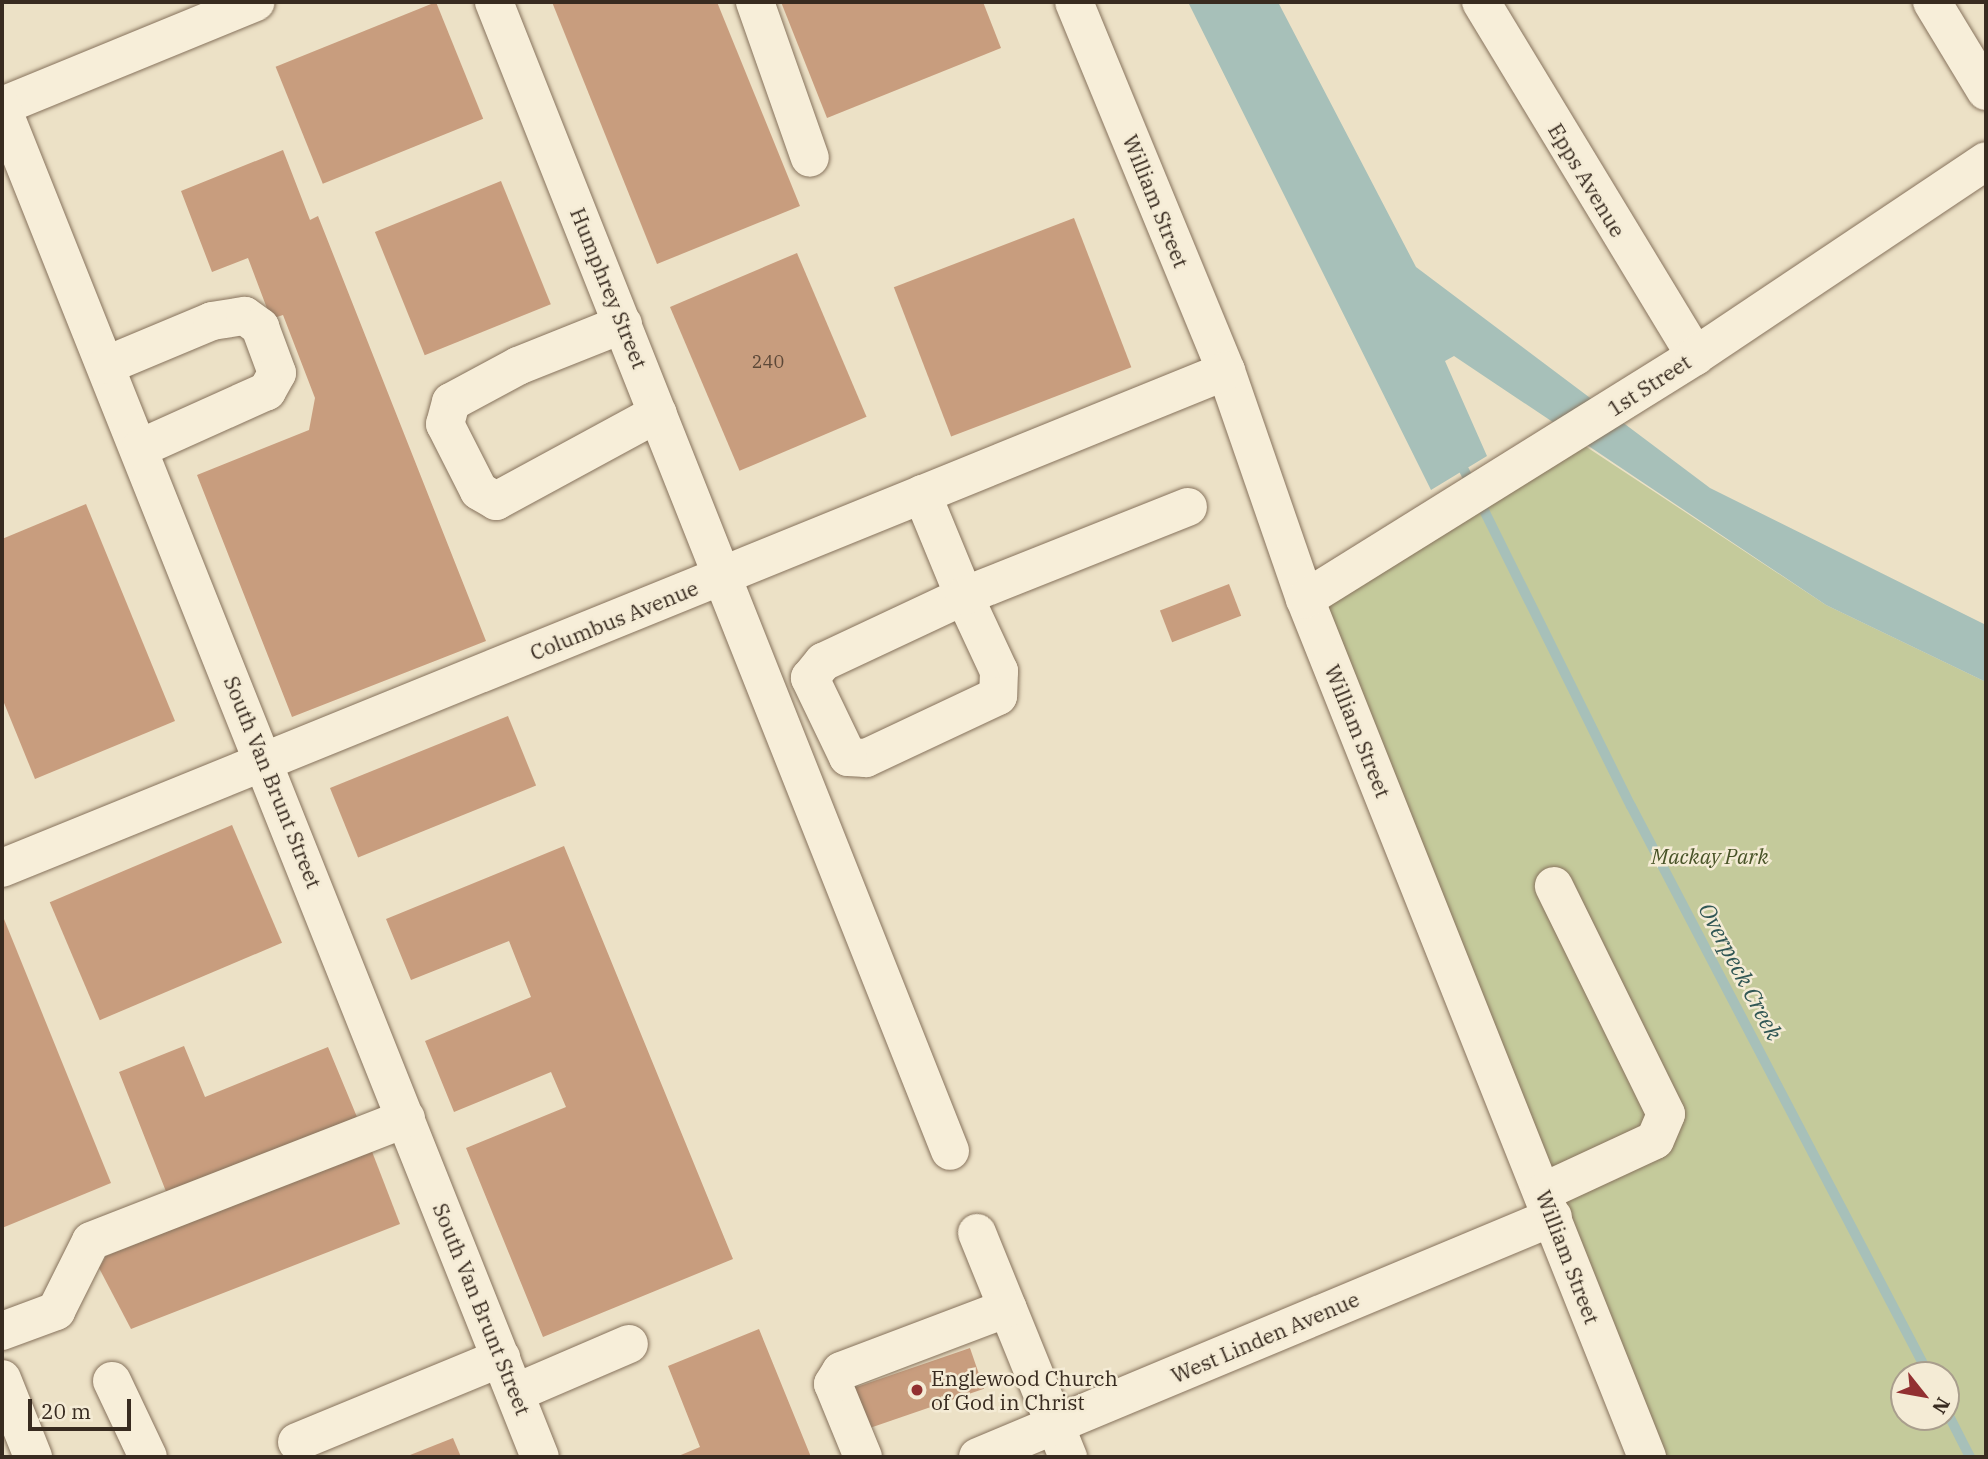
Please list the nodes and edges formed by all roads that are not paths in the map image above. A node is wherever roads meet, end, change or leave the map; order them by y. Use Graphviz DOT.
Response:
graph roads {
  1 [pos="256,2"];
  2 [pos="494,2"];
  3 [pos="755,2"];
  4 [pos="1074,2"];
  5 [pos="1481,2"];
  6 [pos="1932,2"];
  7 [pos="1986,91"];
  8 [pos="2,107"];
  9 [pos="810,158"];
  10 [pos="1986,161"];
  11 [pos="623,324"];
  12 [pos="1695,356"];
  13 [pos="107,365"];
  14 [pos="1226,371"];
  15 [pos="658,413"];
  16 [pos="140,448"];
  17 [pos="922,494"];
  18 [pos="1188,507"];
  19 [pos="723,575"];
  20 [pos="964,596"];
  21 [pos="1305,599"];
  22 [pos="265,762"];
  23 [pos="2,868"];
  24 [pos="1553,886"];
  25 [pos="406,1118"];
  26 [pos="950,1151"];
  27 [pos="1548,1205"];
  28 [pos="977,1233"];
  29 [pos="1008,1308"];
  30 [pos="2,1331"];
  31 [pos="629,1344"];
  32 [pos="501,1358"];
  33 [pos="2,1379"];
  34 [pos="112,1381"];
  35 [pos="515,1393"];
  36 [pos="1062,1441"];
  37 [pos="297,1442"];
  38 [pos="33,1457"];
  39 [pos="148,1457"];
  40 [pos="540,1457"];
  41 [pos="863,1457"];
  42 [pos="978,1457"];
  43 [pos="1647,1457"];
  1 -- 8 [label="street"];
  2 -- 11 [label="street, Humphrey Street"];
  3 -- 9 [label="street"];
  4 -- 14 [label="street, William Street"];
  5 -- 12 [label="street, Epps Avenue"];
  6 -- 7 [label="street"];
  8 -- 13 [label="street, South Van Brunt Street"];
  10 -- 12 [label="street, 1st Street"];
  11 -- 15 [label="street, Humphrey Street"];
  11 -- 15 [label="street"];
  12 -- 21 [label="street, 1st Street"];
  13 -- 16 [label="street, South Van Brunt Street"];
  13 -- 16 [label="street"];
  14 -- 17 [label="street, Columbus Avenue"];
  14 -- 21 [label="street, William Street"];
  15 -- 19 [label="street, Humphrey Street"];
  16 -- 22 [label="street, South Van Brunt Street"];
  17 -- 19 [label="street, Columbus Avenue"];
  17 -- 20 [label="street"];
  18 -- 20 [label="street"];
  19 -- 22 [label="street, Columbus Avenue"];
  19 -- 26 [label="street, Humphrey Street"];
  20 -- 20 [label="street"];
  21 -- 27 [label="street, William Street"];
  22 -- 23 [label="street, Columbus Avenue"];
  22 -- 25 [label="street, South Van Brunt Street"];
  24 -- 27 [label="street, West Linden Avenue"];
  25 -- 30 [label="street"];
  25 -- 32 [label="street, South Van Brunt Street"];
  27 -- 36 [label="street, West Linden Avenue"];
  27 -- 43 [label="street, William Street"];
  28 -- 29 [label="street"];
  29 -- 36 [label="street"];
  29 -- 41 [label="street"];
  31 -- 35 [label="street"];
  32 -- 35 [label="street, South Van Brunt Street"];
  32 -- 37 [label="street"];
  33 -- 38 [label="street"];
  34 -- 39 [label="street"];
  35 -- 40 [label="street, South Van Brunt Street"];
  36 -- 42 [label="street, West Linden Avenue"];
}
